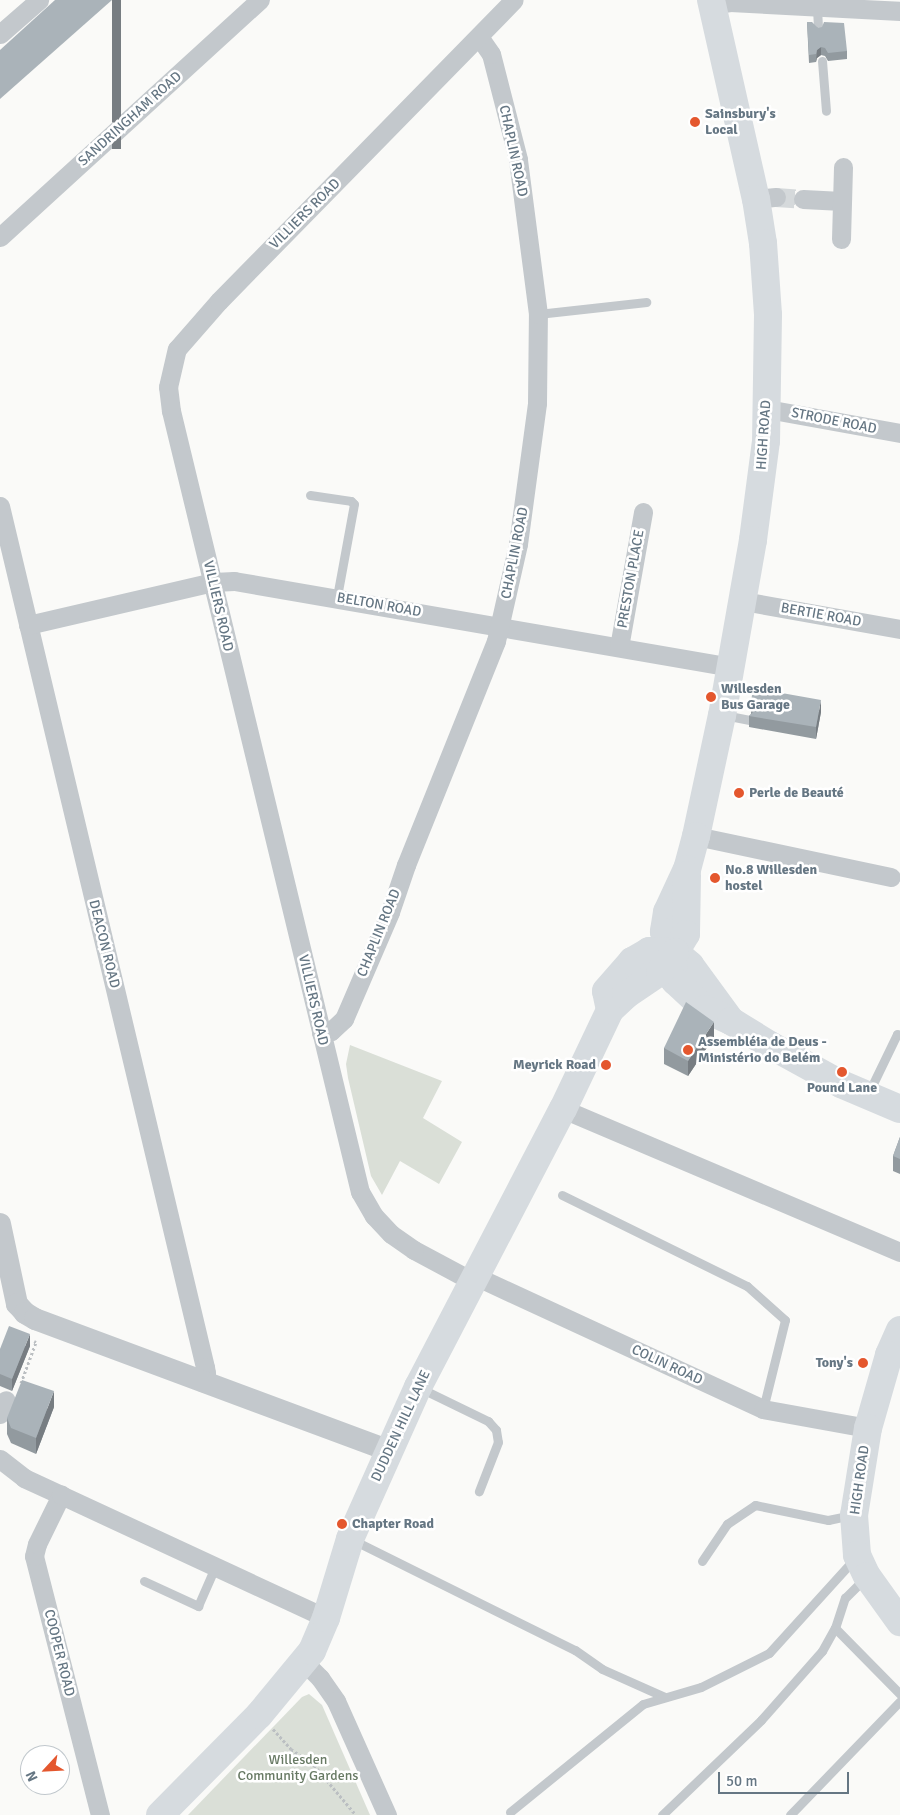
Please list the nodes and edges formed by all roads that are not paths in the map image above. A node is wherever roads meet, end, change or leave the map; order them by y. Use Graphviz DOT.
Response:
graph roads {
  1 [pos="38,0"];
  2 [pos="260,0"];
  3 [pos="514,0"];
  4 [pos="712,3"];
  5 [pos="817,8"];
  6 [pos="900,11"];
  7 [pos="818,30"];
  8 [pos="0,34"];
  9 [pos="479,37"];
  10 [pos="822,62"];
  11 [pos="826,111"];
  12 [pos="843,167"];
  13 [pos="803,198"];
  14 [pos="842,201"];
  15 [pos="0,237"];
  16 [pos="841,239"];
  17 [pos="646,302"];
  18 [pos="538,314"];
  19 [pos="767,409"];
  20 [pos="900,433"];
  21 [pos="310,495"];
  22 [pos="0,506"];
  23 [pos="643,512"];
  24 [pos="213,582"];
  25 [pos="337,597"];
  26 [pos="743,601"];
  27 [pos="28,625"];
  28 [pos="498,626"];
  29 [pos="900,629"];
  30 [pos="619,648"];
  31 [pos="731,667"];
  32 [pos="722,715"];
  33 [pos="750,720"];
  34 [pos="696,836"];
  35 [pos="891,877"];
  36 [pos="675,952"];
  37 [pos="321,1033"];
  38 [pos="900,1035"];
  39 [pos="867,1097"];
  40 [pos="563,1109"];
  41 [pos="900,1109"];
  42 [pos="562,1195"];
  43 [pos="0,1224"];
  44 [pos="900,1252"];
  45 [pos="474,1278"];
  46 [pos="900,1330"];
  47 [pos="202,1382"];
  48 [pos="418,1387"];
  49 [pos="763,1409"];
  50 [pos="868,1428"];
  51 [pos="389,1451"];
  52 [pos="0,1459"];
  53 [pos="479,1491"];
  54 [pos="61,1495"];
  55 [pos="854,1515"];
  56 [pos="350,1539"];
  57 [pos="702,1561"];
  58 [pos="862,1565"];
  59 [pos="215,1567"];
  60 [pos="144,1582"];
  61 [pos="326,1618"];
  62 [pos="900,1622"];
  63 [pos="835,1628"];
  64 [pos="304,1662"];
  65 [pos="900,1694"];
  66 [pos="665,1698"];
  67 [pos="900,1701"];
  68 [pos="510,1812"];
  69 [pos="100,1815"];
  70 [pos="160,1815"];
  71 [pos="387,1815"];
  72 [pos="662,1815"];
  73 [pos="790,1815"];
  1 -- 8 [label="street"];
  2 -- 15 [label="street, SANDRINGHAM ROAD"];
  3 -- 9 [label="street, VILLIERS ROAD"];
  4 -- 5 [label="street"];
  4 -- 19 [label="main road, HIGH ROAD"];
  5 -- 6 [label="street"];
  5 -- 7 [label="lane"];
  9 -- 18 [label="street, CHAPLIN ROAD"];
  9 -- 24 [label="street, VILLIERS ROAD"];
  10 -- 11 [label="lane"];
  12 -- 14 [label="street"];
  13 -- 14 [label="street"];
  14 -- 16 [label="street"];
  17 -- 18 [label="lane"];
  18 -- 28 [label="street, CHAPLIN ROAD"];
  19 -- 20 [label="street, STRODE ROAD"];
  19 -- 26 [label="main road, HIGH ROAD"];
  21 -- 25 [label="lane"];
  22 -- 27 [label="street, DEACON ROAD"];
  23 -- 30 [label="street, PRESTON PLACE"];
  24 -- 25 [label="street, BELTON ROAD"];
  24 -- 27 [label="street, BELTON ROAD"];
  24 -- 37 [label="street, VILLIERS ROAD"];
  25 -- 28 [label="street, BELTON ROAD"];
  26 -- 29 [label="street, BERTIE ROAD"];
  26 -- 31 [label="main road, HIGH ROAD"];
  27 -- 47 [label="street, DEACON ROAD"];
  28 -- 30 [label="street, BELTON ROAD"];
  28 -- 37 [label="street, CHAPLIN ROAD"];
  30 -- 31 [label="street, BELTON ROAD"];
  31 -- 32 [label="main road, HIGH ROAD"];
  32 -- 33 [label="lane"];
  32 -- 34 [label="main road, HIGH ROAD"];
  34 -- 35 [label="street"];
  34 -- 36 [label="main road, HIGH ROAD"];
  36 -- 39 [label="main road, HIGH ROAD"];
  36 -- 40 [label="main road, DUDDEN HILL LANE"];
  37 -- 45 [label="street, VILLIERS ROAD"];
  38 -- 39 [label="lane"];
  39 -- 41 [label="main road, HIGH ROAD"];
  40 -- 44 [label="street"];
  40 -- 45 [label="main road, DUDDEN HILL LANE"];
  42 -- 49 [label="lane"];
  43 -- 47 [label="street"];
  45 -- 48 [label="main road, DUDDEN HILL LANE"];
  45 -- 49 [label="street, COLIN ROAD"];
  46 -- 50 [label="main road, HIGH ROAD"];
  47 -- 51 [label="street"];
  48 -- 51 [label="main road, DUDDEN HILL LANE"];
  48 -- 53 [label="lane"];
  49 -- 50 [label="street, COLIN ROAD"];
  50 -- 55 [label="main road, HIGH ROAD"];
  51 -- 56 [label="main road, DUDDEN HILL LANE"];
  52 -- 54 [label="street"];
  54 -- 59 [label="street"];
  54 -- 69 [label="street, COOPER ROAD"];
  55 -- 57 [label="lane"];
  55 -- 58 [label="main road, HIGH ROAD"];
  56 -- 61 [label="main road, DUDDEN HILL LANE"];
  56 -- 66 [label="lane"];
  58 -- 62 [label="main road"];
  58 -- 63 [label="lane"];
  58 -- 66 [label="lane"];
  59 -- 60 [label="lane"];
  59 -- 61 [label="street"];
  61 -- 64 [label="main road, DUDDEN HILL LANE"];
  63 -- 65 [label="lane"];
  63 -- 72 [label="lane"];
  64 -- 70 [label="main road, DUDDEN HILL LANE"];
  64 -- 71 [label="street"];
  66 -- 68 [label="lane"];
  67 -- 73 [label="lane"];
}
